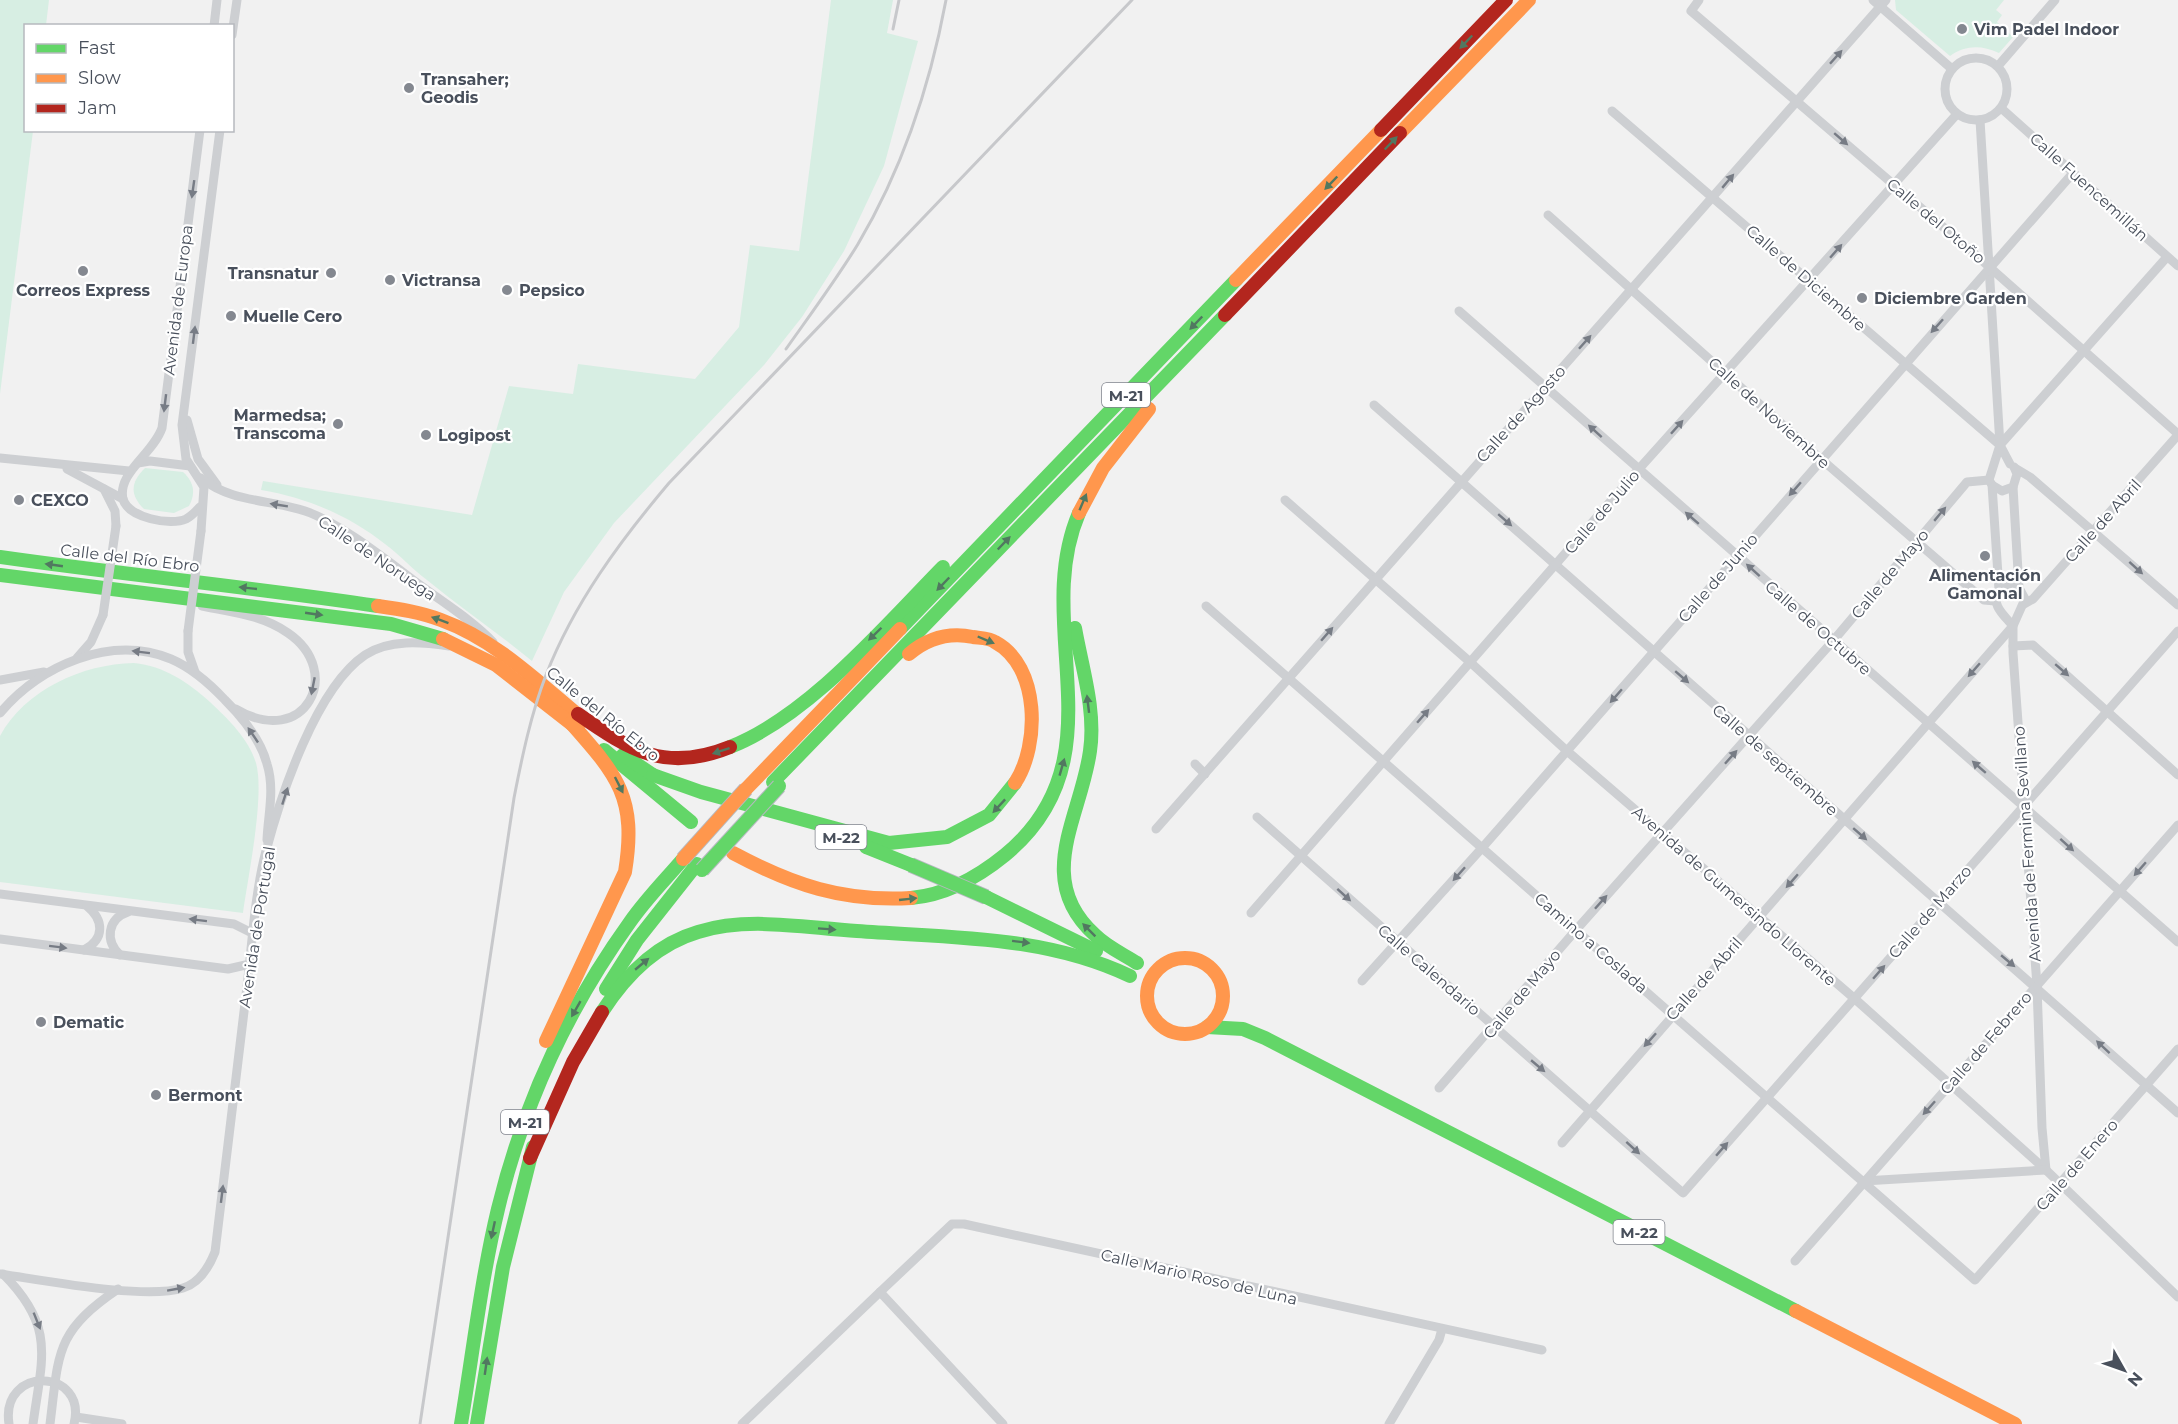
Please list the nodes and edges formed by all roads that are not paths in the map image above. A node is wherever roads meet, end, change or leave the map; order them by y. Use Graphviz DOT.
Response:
graph roads {
  1 [pos="217,0"];
  2 [pos="237,0"];
  3 [pos="1506,0"];
  4 [pos="1529,0"];
  5 [pos="1699,0"];
  6 [pos="2055,0"];
  7 [pos="1880,2"];
  8 [pos="214,24"];
  9 [pos="234,24"];
  10 [pos="1998,66"];
  11 [pos="1952,69"];
  12 [pos="1797,101"];
  13 [pos="2001,108"];
  14 [pos="1612,111"];
  15 [pos="1957,114"];
  16 [pos="1980,120"];
  17 [pos="200,132"];
  18 [pos="220,132"];
  19 [pos="2073,173"];
  20 [pos="1894,186"];
  21 [pos="1714,197"];
  22 [pos="1548,215"];
  23 [pos="2167,257"];
  24 [pos="1277,260"];
  25 [pos="1989,266"];
  26 [pos="2178,266"];
  27 [pos="1810,280"];
  28 [pos="1631,291"];
  29 [pos="1459,311"];
  30 [pos="2084,351"];
  31 [pos="1904,363"];
  32 [pos="1726,374"];
  33 [pos="1546,386"];
  34 [pos="186,393"];
  35 [pos="1374,405"];
  36 [pos="1115,406"];
  37 [pos="2178,435"];
  38 [pos="2000,445"];
  39 [pos="0,458"];
  40 [pos="1821,459"];
  41 [pos="138,463"];
  42 [pos="56,464"];
  43 [pos="190,466"];
  44 [pos="1994,466"];
  45 [pos="2012,466"];
  46 [pos="1638,470"];
  47 [pos="129,471"];
  48 [pos="199,477"];
  49 [pos="1461,481"];
  50 [pos="1991,482"];
  51 [pos="103,487"];
  52 [pos="2013,487"];
  53 [pos="226,493"];
  54 [pos="124,500"];
  55 [pos="1285,500"];
  56 [pos="201,507"];
  57 [pos="116,526"];
  58 [pos="2095,531"];
  59 [pos="1916,543"];
  60 [pos="1737,556"];
  61 [pos="0,557"];
  62 [pos="1067,558"];
  63 [pos="1556,564"];
  64 [pos="0,575"];
  65 [pos="1373,580"];
  66 [pos="2019,588"];
  67 [pos="1999,590"];
  68 [pos="130,592"];
  69 [pos="1995,601"];
  70 [pos="2178,605"];
  71 [pos="1206,606"];
  72 [pos="2023,606"];
  73 [pos="2001,612"];
  74 [pos="2013,626"];
  75 [pos="2178,631"];
  76 [pos="1833,641"];
  77 [pos="2013,646"];
  78 [pos="463,647"];
  79 [pos="1654,652"];
  80 [pos="509,658"];
  81 [pos="76,659"];
  82 [pos="1470,662"];
  83 [pos="55,670"];
  84 [pos="195,672"];
  85 [pos="1289,678"];
  86 [pos="0,680"];
  87 [pos="231,706"];
  88 [pos="2107,710"];
  89 [pos="0,713"];
  90 [pos="574,719"];
  91 [pos="1928,723"];
  92 [pos="1749,737"];
  93 [pos="602,749"];
  94 [pos="1567,751"];
  95 [pos="1384,760"];
  96 [pos="1195,764"];
  97 [pos="1205,774"];
  98 [pos="2178,775"];
  99 [pos="653,776"];
  100 [pos="776,784"];
  101 [pos="2023,806"];
  102 [pos="771,811"];
  103 [pos="1257,817"];
  104 [pos="1845,821"];
  105 [pos="691,822"];
  106 [pos="2178,825"];
  107 [pos="1156,829"];
  108 [pos="1663,834"];
  109 [pos="1482,848"];
  110 [pos="266,852"];
  111 [pos="733,853"];
  112 [pos="1301,856"];
  113 [pos="2120,892"];
  114 [pos="0,894"];
  115 [pos="1939,903"];
  116 [pos="87,906"];
  117 [pos="130,911"];
  118 [pos="1251,913"];
  119 [pos="1759,919"];
  120 [pos="1576,930"];
  121 [pos="254,934"];
  122 [pos="0,939"];
  123 [pos="2178,942"];
  124 [pos="1398,943"];
  125 [pos="84,950"];
  126 [pos="1104,954"];
  127 [pos="120,955"];
  128 [pos="250,963"];
  129 [pos="1137,963"];
  130 [pos="1164,964"];
  131 [pos="1130,976"];
  132 [pos="1362,981"];
  133 [pos="2037,986"];
  134 [pos="1223,995"];
  135 [pos="1147,996"];
  136 [pos="1855,999"];
  137 [pos="1672,1015"];
  138 [pos="1207,1027"];
  139 [pos="1495,1027"];
  140 [pos="1265,1038"];
  141 [pos="2178,1049"];
  142 [pos="1949,1085"];
  143 [pos="2146,1086"];
  144 [pos="1439,1088"];
  145 [pos="1768,1097"];
  146 [pos="1589,1109"];
  147 [pos="2178,1113"];
  148 [pos="1562,1143"];
  149 [pos="530,1158"];
  150 [pos="2046,1170"];
  151 [pos="1864,1181"];
  152 [pos="2061,1184"];
  153 [pos="1683,1193"];
  154 [pos="498,1207"];
  155 [pos="1795,1261"];
  156 [pos="1,1274"];
  157 [pos="1975,1280"];
  158 [pos="118,1289"];
  159 [pos="880,1292"];
  160 [pos="2178,1297"];
  161 [pos="1442,1329"];
  162 [pos="1542,1350"];
  163 [pos="39,1380"];
  164 [pos="55,1383"];
  165 [pos="4,1411"];
  166 [pos="75,1420"];
  167 [pos="9,1424"];
  168 [pos="33,1424"];
  169 [pos="50,1424"];
  170 [pos="122,1424"];
  171 [pos="460,1424"];
  172 [pos="477,1424"];
  173 [pos="742,1424"];
  174 [pos="1003,1424"];
  175 [pos="1389,1424"];
  176 [pos="2015,1424"];
  1 -- 8 [label="street"];
  2 -- 9 [label="street"];
  3 -- 36 [label="main road, M-21, one-way"];
  24 -- 4 [label="main road, M-21, one-way"];
  5 -- 12 [label="street, Calle del Otoño"];
  6 -- 10 [label="street"];
  7 -- 11 [label="street"];
  12 -- 7 [label="street, Calle de Agosto, one-way"];
  10 -- 11 [label="street"];
  10 -- 13 [label="street"];
  11 -- 15 [label="street"];
  12 -- 20 [label="street, Calle del Otoño, one-way"];
  21 -- 12 [label="street, Calle de Agosto, one-way"];
  13 -- 16 [label="street"];
  13 -- 19 [label="street, Calle Fuencemillán"];
  14 -- 21 [label="street, Calle de Diciembre"];
  15 -- 16 [label="street"];
  15 -- 20 [label="street, Calle de Julio"];
  16 -- 25 [label="street"];
  17 -- 41 [label="street, Avenida de Europa, one-way"];
  34 -- 18 [label="street, Avenida de Europa, one-way"];
  19 -- 23 [label="street, Calle Fuencemillán"];
  19 -- 25 [label="street, Calle de Junio"];
  20 -- 25 [label="street, Calle del Otoño"];
  27 -- 20 [label="street, Calle de Julio, one-way"];
  21 -- 27 [label="street, Calle de Diciembre"];
  21 -- 28 [label="street, Calle de Agosto"];
  22 -- 28 [label="street, Calle de Noviembre"];
  23 -- 26 [label="street, Calle Fuencemillán"];
  23 -- 30 [label="street"];
  62 -- 24 [label="main road, one-way"];
  100 -- 24 [label="main road, M-21, one-way"];
  25 -- 30 [label="street, Calle del Otoño"];
  25 -- 31 [label="street, Calle de Junio, one-way"];
  25 -- 38 [label="street"];
  27 -- 31 [label="street, Calle de Diciembre"];
  27 -- 32 [label="street, Calle de Julio"];
  28 -- 32 [label="street, Calle de Noviembre"];
  33 -- 28 [label="street, Calle de Agosto, one-way"];
  29 -- 33 [label="street, Calle de Octubre"];
  30 -- 37 [label="street, Calle del Otoño"];
  30 -- 38 [label="street"];
  31 -- 38 [label="street, Calle de Diciembre"];
  31 -- 40 [label="street, Calle de Junio"];
  32 -- 40 [label="street, Calle de Noviembre"];
  46 -- 32 [label="street, Calle de Julio, one-way"];
  46 -- 33 [label="street, Calle de Octubre, one-way"];
  33 -- 49 [label="street, Calle de Agosto"];
  34 -- 43 [label="street, Avenida de Europa"];
  34 -- 53 [label="street"];
  35 -- 49 [label="street, Calle de septiembre"];
  36 -- 90 [label="main road, one-way"];
  36 -- 154 [label="main road, M-21, one-way, bridge"];
  37 -- 58 [label="street, Calle de Abril"];
  38 -- 44 [label="street"];
  38 -- 45 [label="street"];
  39 -- 42 [label="street"];
  40 -- 59 [label="street, Calle de Noviembre"];
  40 -- 60 [label="street, Calle de Junio, one-way"];
  41 -- 43 [label="street"];
  41 -- 47 [label="street"];
  42 -- 47 [label="street"];
  42 -- 51 [label="street"];
  43 -- 48 [label="street"];
  44 -- 45 [label="street"];
  44 -- 50 [label="street"];
  45 -- 52 [label="street"];
  45 -- 58 [label="street"];
  60 -- 46 [label="street, Calle de Octubre, one-way"];
  46 -- 63 [label="street, Calle de Julio"];
  47 -- 54 [label="street"];
  48 -- 53 [label="street, Calle de Noruega"];
  48 -- 56 [label="street"];
  49 -- 63 [label="street, Calle de septiembre, one-way"];
  49 -- 65 [label="street, Calle de Agosto"];
  50 -- 52 [label="street"];
  59 -- 50 [label="street, Calle de Mayo, one-way"];
  50 -- 67 [label="street"];
  51 -- 54 [label="street"];
  51 -- 57 [label="street"];
  52 -- 66 [label="street"];
  80 -- 53 [label="street, Calle de Noruega, one-way"];
  54 -- 56 [label="street"];
  54 -- 57 [label="street"];
  55 -- 65 [label="street, Avenida de Gumersindo Llorente"];
  56 -- 84 [label="street, bridge"];
  57 -- 81 [label="street, bridge"];
  58 -- 70 [label="street, one-way"];
  58 -- 72 [label="street, Calle de Abril"];
  59 -- 69 [label="street, Calle de Noviembre"];
  59 -- 76 [label="street, Calle de Mayo"];
  76 -- 60 [label="street, Calle de Octubre, one-way"];
  60 -- 79 [label="street, Calle de Junio"];
  80 -- 61 [label="main road, Calle del Río Ebro, one-way"];
  111 -- 62 [label="main road, one-way"];
  129 -- 62 [label="main road, one-way"];
  63 -- 79 [label="street, Calle de septiembre"];
  63 -- 82 [label="street, Calle de Julio"];
  64 -- 68 [label="main road, Calle del Río Ebro"];
  65 -- 82 [label="street, Avenida de Gumersindo Llorente"];
  85 -- 65 [label="street, Calle de Agosto, one-way"];
  66 -- 67 [label="street"];
  66 -- 72 [label="street"];
  67 -- 69 [label="street"];
  68 -- 78 [label="main road, Calle del Río Ebro, one-way"];
  68 -- 87 [label="street, one-way"];
  69 -- 73 [label="street"];
  71 -- 85 [label="street, Camino a Coslada"];
  72 -- 73 [label="street"];
  72 -- 74 [label="street, Avenida de Fermina Sevillano"];
  73 -- 74 [label="street"];
  74 -- 77 [label="street, Avenida de Fermina Sevillano"];
  74 -- 91 [label="street, Calle de Abril, one-way"];
  75 -- 88 [label="street, Calle de Marzo"];
  76 -- 91 [label="street, Calle de Octubre"];
  76 -- 92 [label="street, Calle de Mayo"];
  77 -- 88 [label="street, one-way"];
  77 -- 101 [label="street, Avenida de Fermina Sevillano"];
  78 -- 90 [label="main road, Calle del Río Ebro"];
  110 -- 78 [label="street, Avenida de Portugal, one-way"];
  79 -- 92 [label="street, Calle de septiembre, one-way"];
  79 -- 94 [label="street, Calle de Junio, one-way"];
  80 -- 90 [label="main road, Calle del Río Ebro"];
  81 -- 83 [label="street"];
  84 -- 81 [label="street, one-way"];
  82 -- 94 [label="street, Avenida de Gumersindo Llorente"];
  95 -- 82 [label="street, Calle de Julio, one-way"];
  83 -- 86 [label="street"];
  83 -- 89 [label="street"];
  84 -- 87 [label="street"];
  85 -- 95 [label="street, Camino a Coslada"];
  85 -- 97 [label="street, Calle de Agosto"];
  110 -- 87 [label="street, one-way"];
  88 -- 98 [label="street"];
  88 -- 101 [label="street, Calle de Marzo"];
  90 -- 93 [label="main road, Calle del Río Ebro"];
  90 -- 99 [label="main road, Calle del Río Ebro"];
  90 -- 154 [label="main road, one-way"];
  101 -- 91 [label="street, Calle de Octubre, one-way"];
  91 -- 104 [label="street, Calle de Abril"];
  92 -- 104 [label="street, Calle de septiembre"];
  108 -- 92 [label="street, Calle de Mayo, one-way"];
  93 -- 99 [label="main road, Calle del Río Ebro"];
  93 -- 105 [label="main road"];
  94 -- 108 [label="street, Avenida de Gumersindo Llorente"];
  94 -- 109 [label="street, Calle de Junio"];
  95 -- 109 [label="street, Camino a Coslada"];
  95 -- 112 [label="street, Calle de Julio"];
  96 -- 97 [label="street"];
  97 -- 107 [label="street, Calle de Agosto"];
  99 -- 102 [label="main road, M-22"];
  100 -- 102 [label="main road, one-way"];
  100 -- 149 [label="main road, M-21"];
  101 -- 113 [label="street, Calle de Octubre, one-way"];
  101 -- 115 [label="street, Calle de Marzo"];
  101 -- 133 [label="street, Avenida de Fermina Sevillano"];
  102 -- 126 [label="main road, M-22, bridge"];
  103 -- 112 [label="street, Calle Calendario"];
  104 -- 115 [label="street, Calle de septiembre, one-way"];
  104 -- 119 [label="street, Calle de Abril, one-way"];
  106 -- 113 [label="street, Calle de Febrero, one-way"];
  108 -- 119 [label="street, Avenida de Gumersindo Llorente"];
  120 -- 108 [label="street, Calle de Mayo, one-way"];
  109 -- 120 [label="street, Camino a Coslada"];
  109 -- 124 [label="street, Calle de Junio, one-way"];
  110 -- 121 [label="street, Avenida de Portugal"];
  112 -- 118 [label="street, Calle de Julio"];
  112 -- 124 [label="street, Calle Calendario, one-way"];
  113 -- 123 [label="street, Calle de Octubre"];
  113 -- 133 [label="street, Calle de Febrero"];
  114 -- 116 [label="street"];
  115 -- 133 [label="street, Calle de septiembre, one-way"];
  136 -- 115 [label="street, Calle de Marzo, one-way"];
  116 -- 117 [label="street"];
  116 -- 125 [label="street"];
  121 -- 117 [label="street, one-way"];
  117 -- 127 [label="street"];
  119 -- 136 [label="street, Avenida de Gumersindo Llorente"];
  119 -- 137 [label="street, Calle de Abril"];
  120 -- 137 [label="street, Camino a Coslada"];
  120 -- 139 [label="street, Calle de Mayo"];
  121 -- 128 [label="street, Avenida de Portugal"];
  122 -- 125 [label="street, one-way"];
  124 -- 132 [label="street, Calle de Junio"];
  124 -- 139 [label="street, Calle Calendario"];
  125 -- 127 [label="street"];
  126 -- 129 [label="main road, M-22"];
  126 -- 131 [label="main road, M-22"];
  127 -- 128 [label="street"];
  158 -- 128 [label="street, Avenida de Portugal, one-way"];
  129 -- 130 [label="main road, M-22"];
  130 -- 134 [label="main road, M-22"];
  130 -- 135 [label="main road"];
  131 -- 135 [label="main road, M-22"];
  149 -- 131 [label="main road, one-way"];
  133 -- 142 [label="street, Calle de Febrero"];
  143 -- 133 [label="street, Calle de septiembre, one-way"];
  133 -- 150 [label="street, Avenida de Fermina Sevillano"];
  134 -- 138 [label="main road"];
  134 -- 140 [label="main road, M-22"];
  135 -- 138 [label="main road, M-22"];
  136 -- 142 [label="street, Avenida de Gumersindo Llorente"];
  136 -- 145 [label="street, Calle de Marzo"];
  137 -- 145 [label="street, Camino a Coslada"];
  137 -- 146 [label="street, Calle de Abril, one-way"];
  138 -- 140 [label="main road, M-22"];
  139 -- 144 [label="street, Calle de Mayo"];
  139 -- 146 [label="street, Calle Calendario, one-way"];
  140 -- 176 [label="main road, M-22"];
  141 -- 143 [label="street, Calle de Enero"];
  142 -- 150 [label="street, Avenida de Gumersindo Llorente"];
  142 -- 151 [label="street, Calle de Febrero, one-way"];
  143 -- 147 [label="street, Calle de septiembre"];
  143 -- 152 [label="street, Calle de Enero"];
  145 -- 151 [label="street, Camino a Coslada"];
  153 -- 145 [label="street, Calle de Marzo, one-way"];
  146 -- 148 [label="street, Calle de Abril"];
  146 -- 153 [label="street, Calle Calendario, one-way"];
  172 -- 149 [label="main road, M-21, one-way"];
  150 -- 151 [label="street"];
  150 -- 152 [label="street, Avenida de Gumersindo Llorente"];
  151 -- 155 [label="street, Calle de Febrero"];
  151 -- 157 [label="street, Camino a Coslada"];
  152 -- 157 [label="street, Calle de Enero"];
  152 -- 160 [label="street, Avenida de Gumersindo Llorente"];
  154 -- 171 [label="main road, M-21, one-way"];
  156 -- 158 [label="street"];
  156 -- 163 [label="street, one-way"];
  158 -- 164 [label="street"];
  159 -- 161 [label="street, Calle Mario Roso de Luna"];
  159 -- 173 [label="street, Calle Mario Roso de Luna"];
  159 -- 174 [label="street"];
  161 -- 162 [label="street, Calle Mario Roso de Luna"];
  161 -- 175 [label="street"];
  163 -- 164 [label="street"];
  163 -- 165 [label="street"];
  163 -- 168 [label="street"];
  164 -- 166 [label="street"];
  164 -- 169 [label="street"];
  165 -- 167 [label="street"];
  166 -- 170 [label="street"];
}
